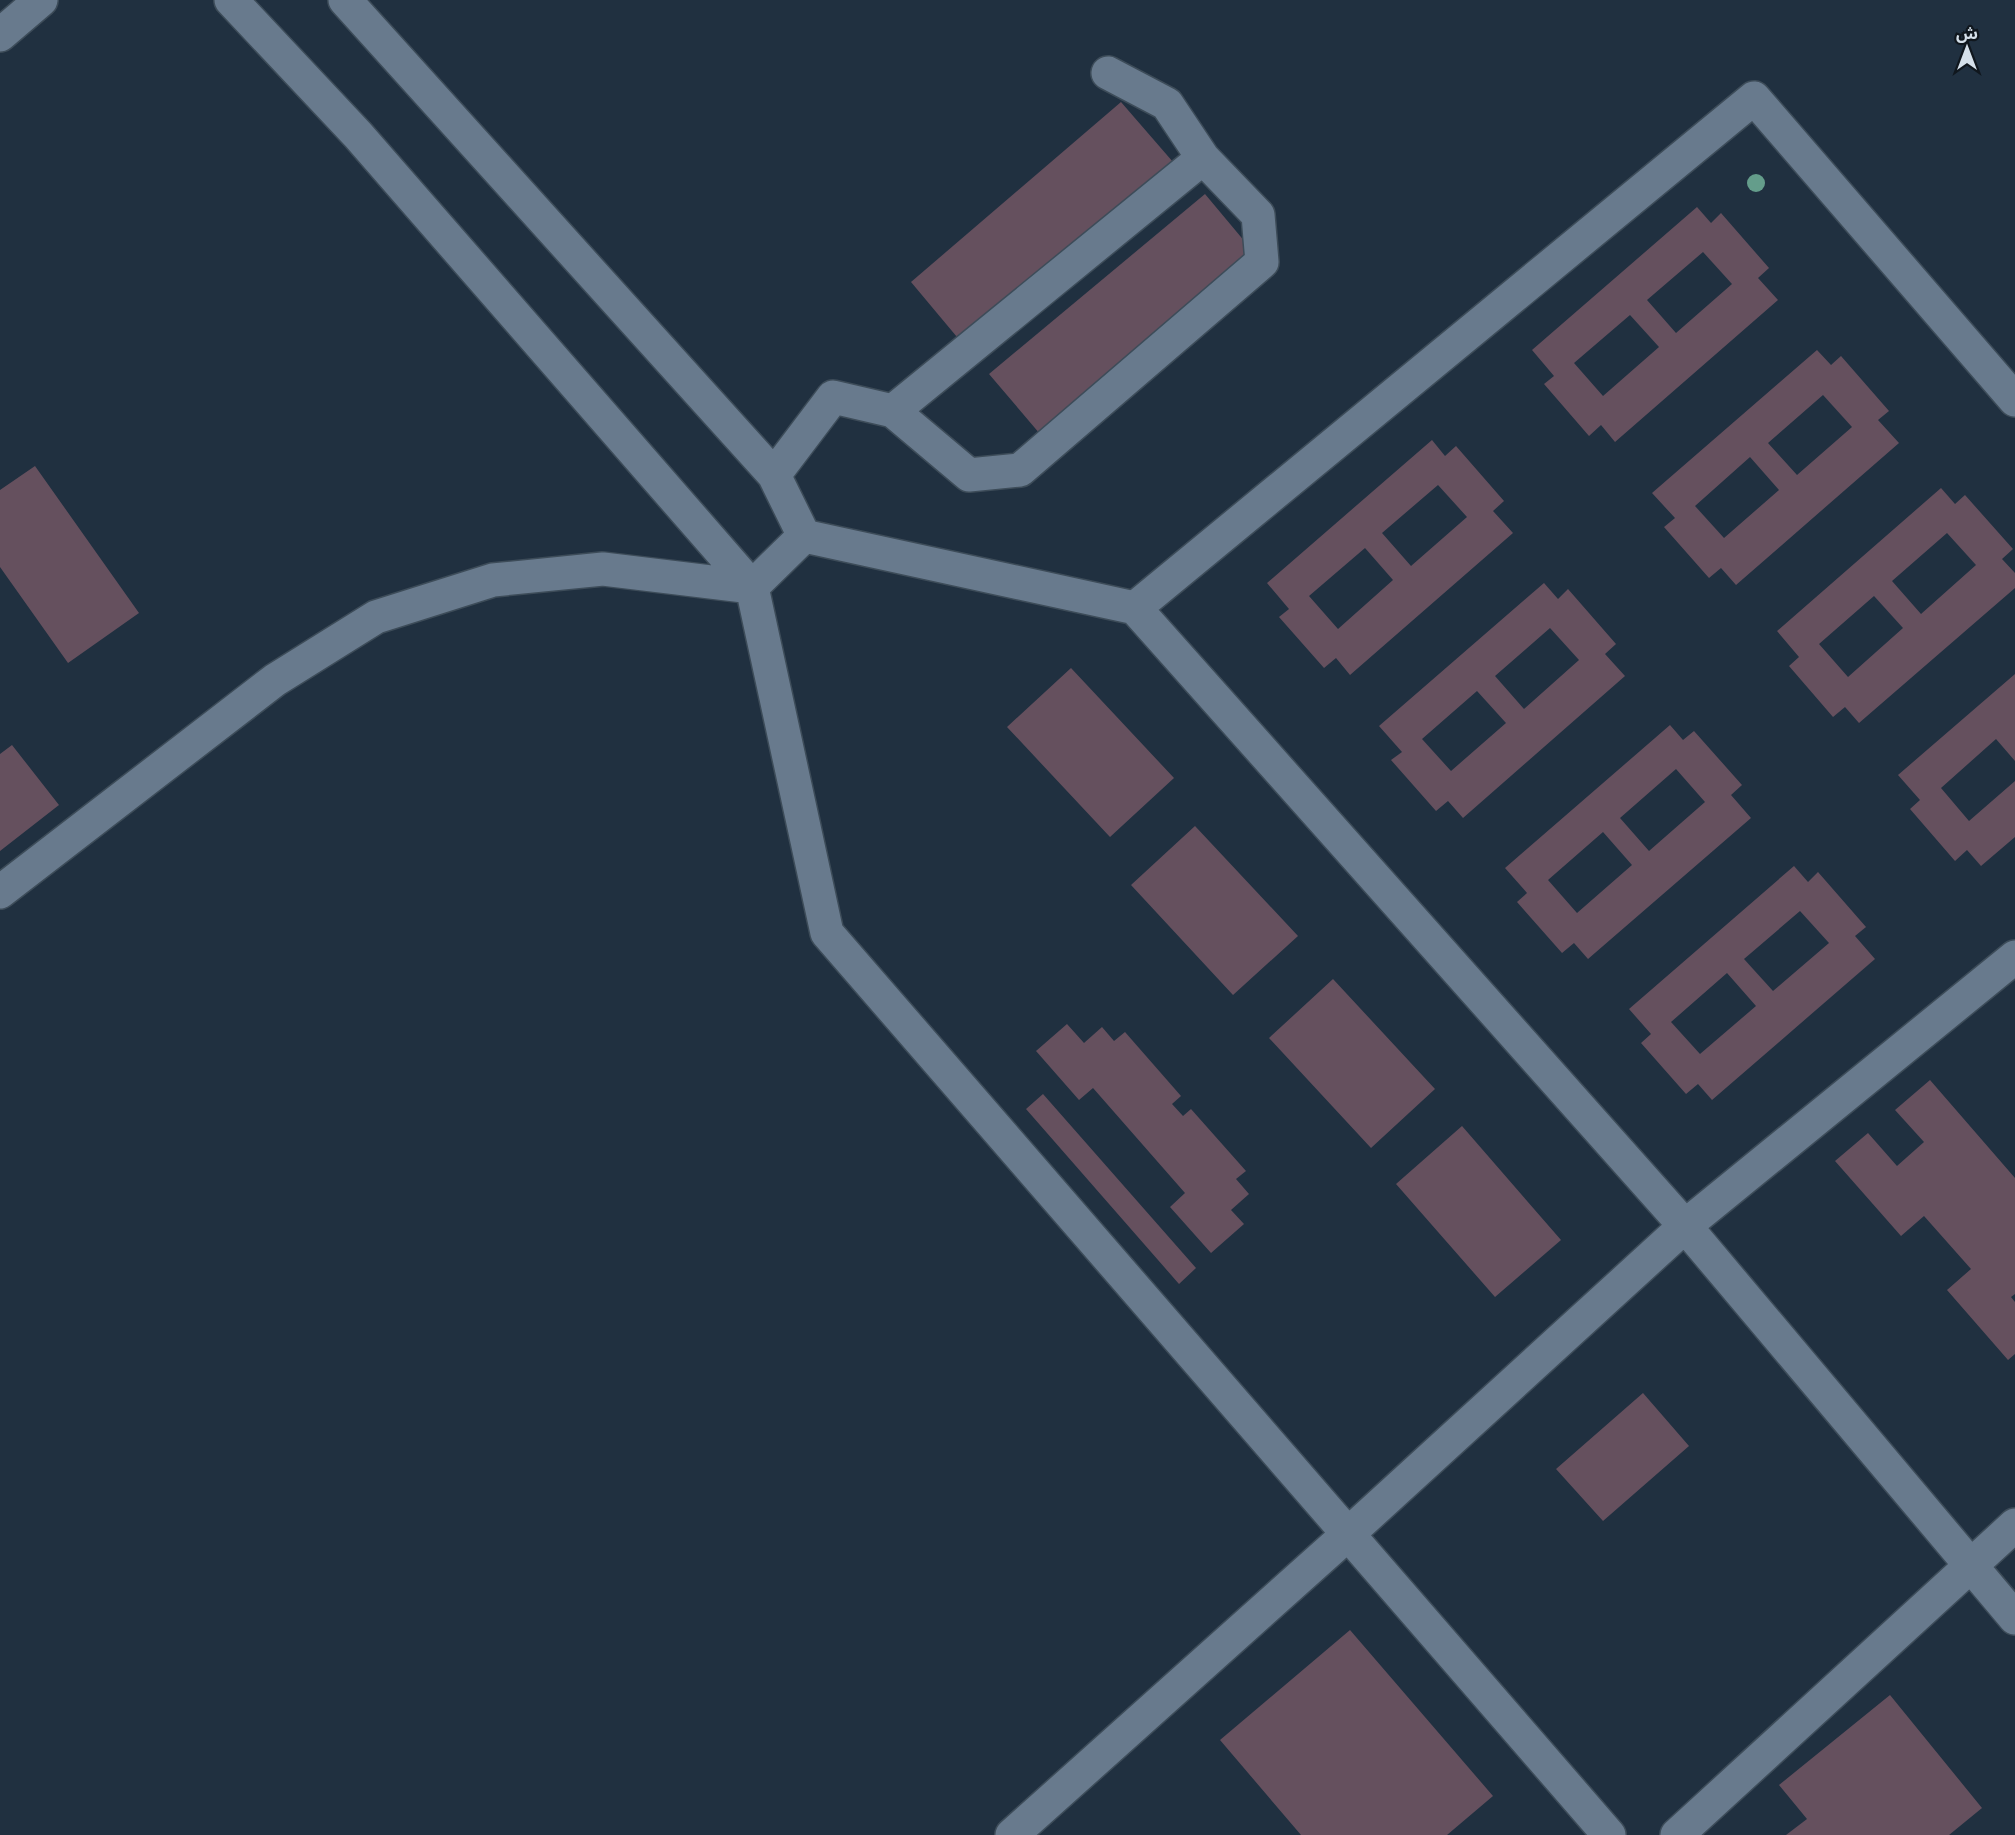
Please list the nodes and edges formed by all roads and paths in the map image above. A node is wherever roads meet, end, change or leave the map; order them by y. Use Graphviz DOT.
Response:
graph roads {
  1 [pos="41,0"];
  2 [pos="231,0"];
  3 [pos="345,0"];
  4 [pos="0,35"];
  5 [pos="1108,73"];
  6 [pos="1203,158"];
  7 [pos="2015,400"];
  8 [pos="893,411"];
  9 [pos="774,475"];
  10 [pos="804,536"];
  11 [pos="752,587"];
  12 [pos="1135,608"];
  13 [pos="0,892"];
  14 [pos="2015,957"];
  15 [pos="1685,1226"];
  16 [pos="2015,1525"];
  17 [pos="1347,1535"];
  18 [pos="1970,1565"];
  19 [pos="2015,1618"];
  20 [pos="1012,1835"];
  21 [pos="1609,1835"];
  22 [pos="1677,1835"];
  1 -- 4 [label="street"];
  2 -- 11 [label="street"];
  3 -- 9 [label="street"];
  5 -- 6 [label="street"];
  6 -- 8 [label="street"];
  6 -- 8 [label="street"];
  7 -- 12 [label="street"];
  8 -- 9 [label="street"];
  9 -- 10 [label="street"];
  10 -- 11 [label="street"];
  10 -- 12 [label="street"];
  11 -- 13 [label="street"];
  11 -- 17 [label="street"];
  12 -- 15 [label="street"];
  14 -- 15 [label="street"];
  15 -- 17 [label="street"];
  15 -- 18 [label="street"];
  16 -- 18 [label="street"];
  17 -- 20 [label="street"];
  17 -- 21 [label="street"];
  18 -- 19 [label="street"];
  18 -- 22 [label="street"];
}
